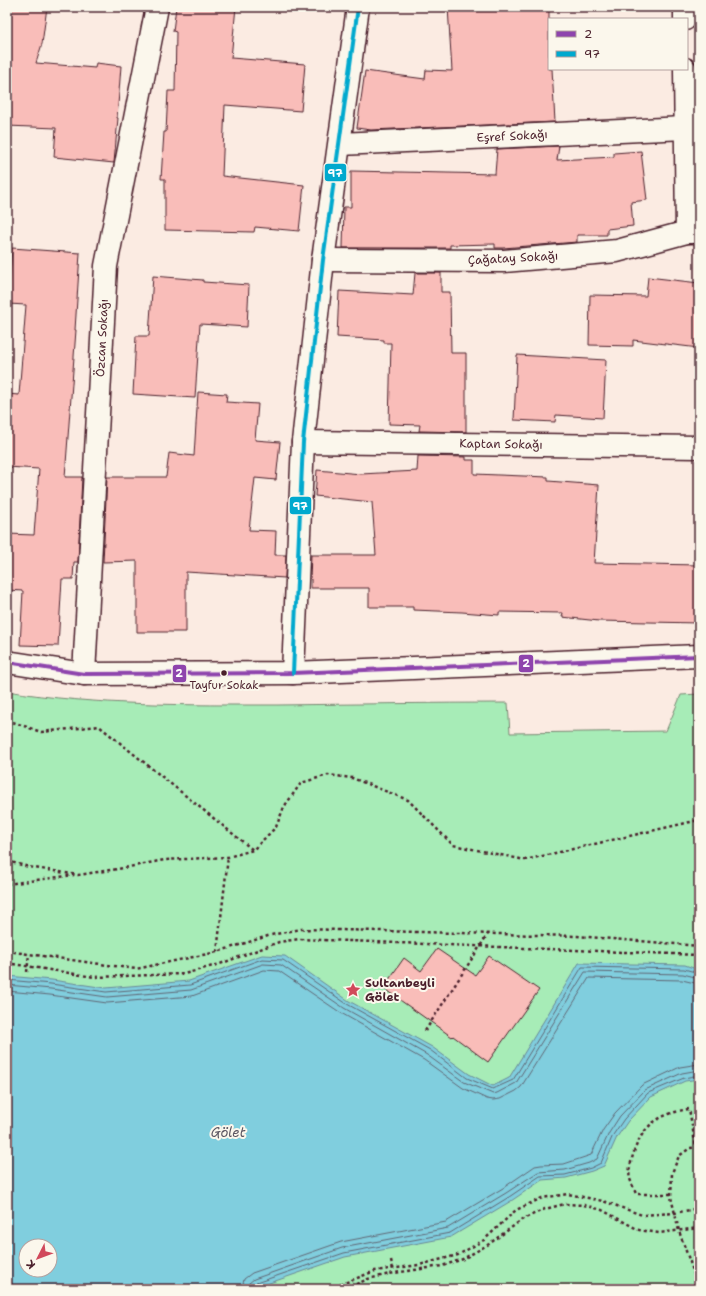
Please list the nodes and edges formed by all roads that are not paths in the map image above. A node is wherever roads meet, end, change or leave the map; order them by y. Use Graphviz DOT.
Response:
graph roads {
  1 [pos="157,7"];
  2 [pos="358,7"];
  3 [pos="685,7"];
  4 [pos="685,18"];
  5 [pos="685,70"];
  6 [pos="685,128"];
  7 [pos="340,144"];
  8 [pos="693,232"];
  9 [pos="324,260"];
  10 [pos="303,442"];
  11 [pos="699,447"];
  12 [pos="699,656"];
  13 [pos="7,662"];
  14 [pos="84,674"];
  15 [pos="293,674"];
  1 -- 14 [label="street, Özcan Sokağı"];
  2 -- 7 [label="street"];
  3 -- 4 [label="street"];
  5 -- 6 [label="street"];
  6 -- 7 [label="street, Eşref Sokağı"];
  6 -- 8 [label="street"];
  7 -- 9 [label="street"];
  8 -- 9 [label="street, Çağatay Sokağı"];
  9 -- 10 [label="street"];
  10 -- 11 [label="street, Kaptan Sokağı"];
  10 -- 15 [label="street"];
  12 -- 15 [label="street"];
  13 -- 14 [label="street"];
  14 -- 15 [label="street"];
}
